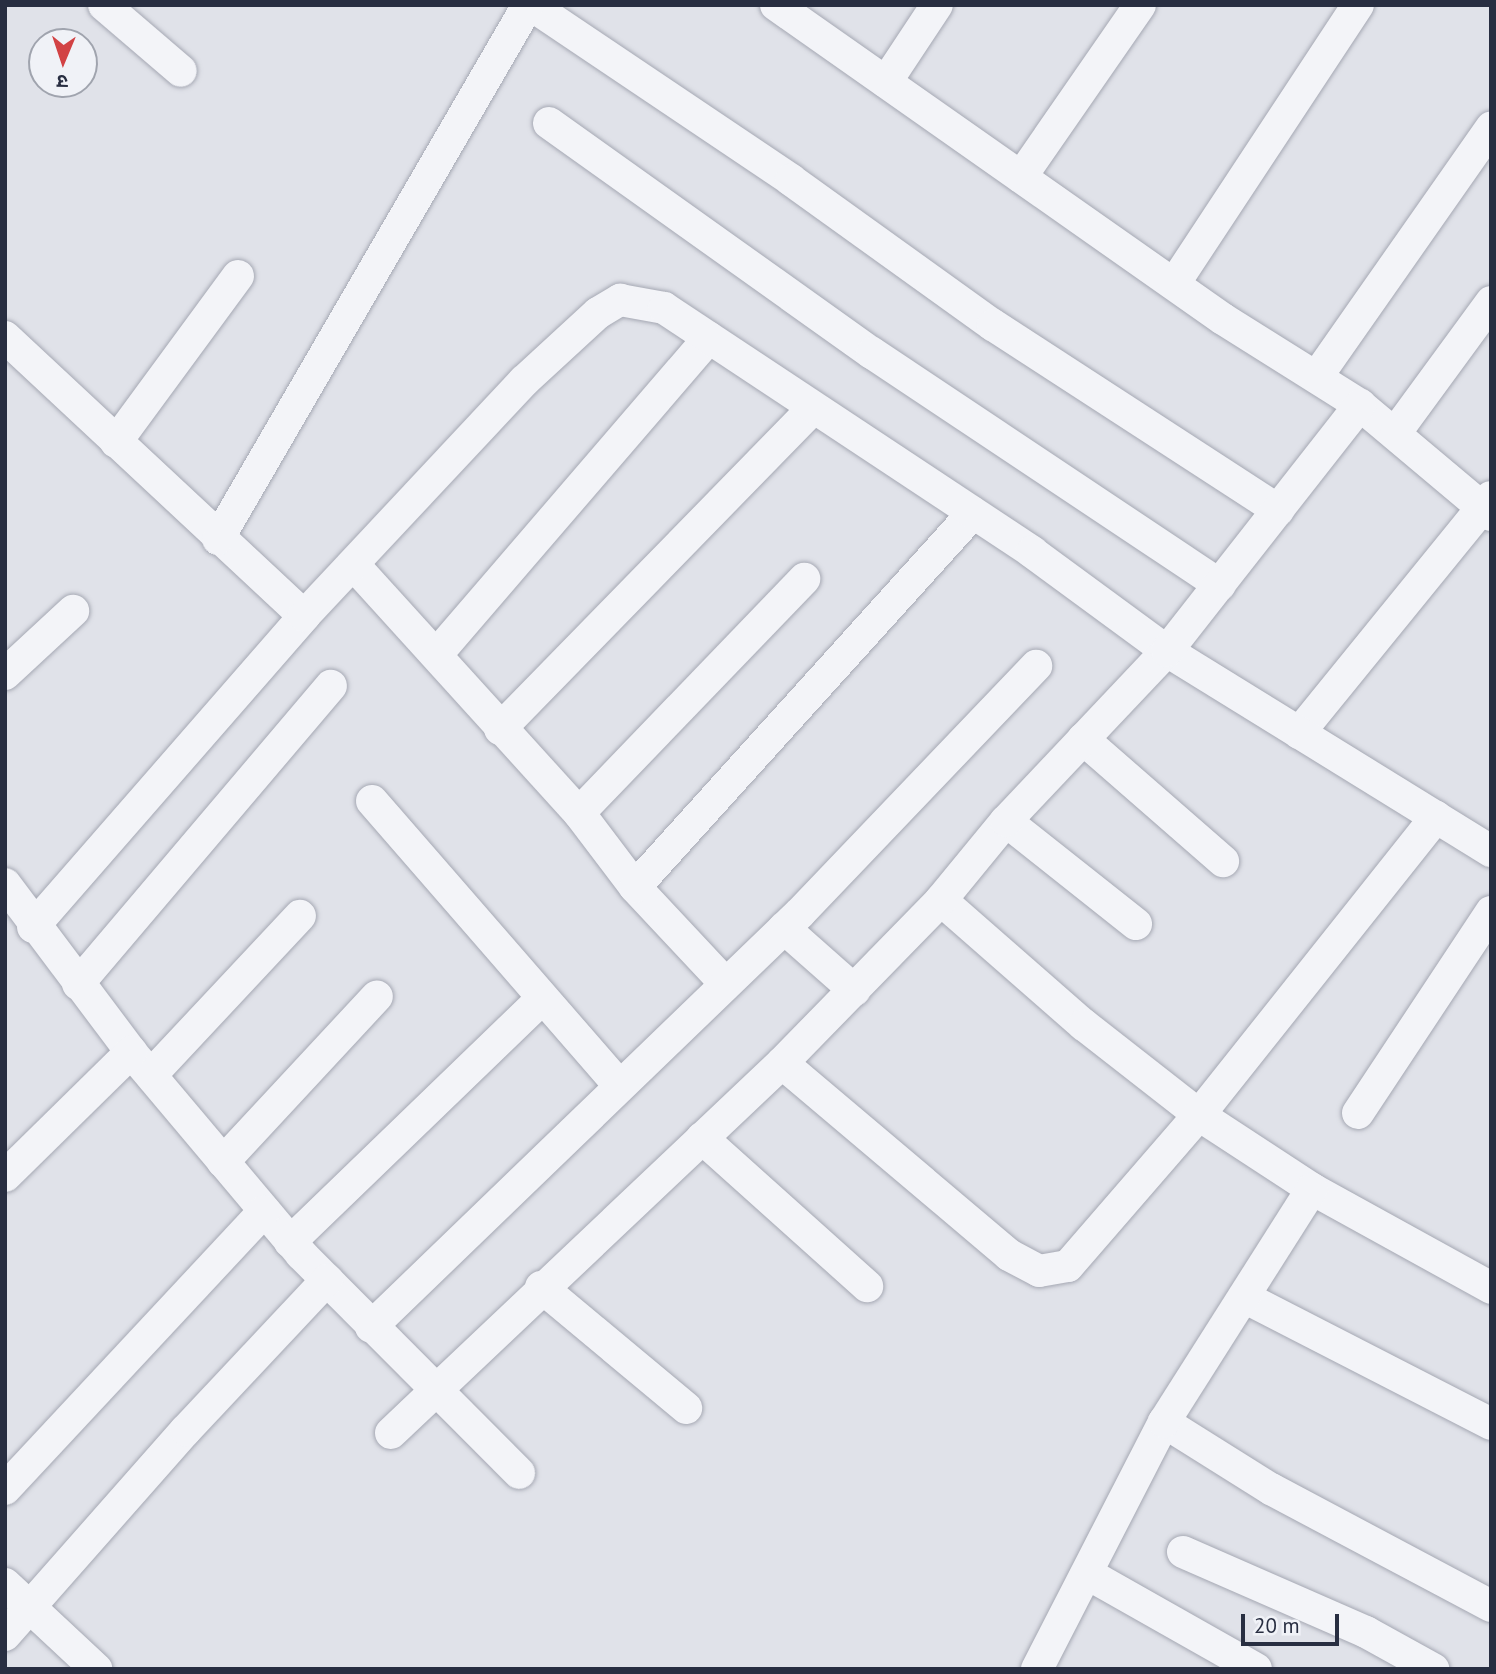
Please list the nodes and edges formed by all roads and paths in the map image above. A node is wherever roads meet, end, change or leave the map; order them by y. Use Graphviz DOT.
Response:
graph roads {
  1 [pos="104,5"];
  2 [pos="529,5"];
  3 [pos="776,5"];
  4 [pos="937,5"];
  5 [pos="1140,5"];
  6 [pos="1358,5"];
  7 [pos="181,71"];
  8 [pos="886,82"];
  9 [pos="549,123"];
  10 [pos="1491,128"];
  11 [pos="1021,177"];
  12 [pos="239,276"];
  13 [pos="1174,284"];
  14 [pos="1491,302"];
  15 [pos="5,337"];
  16 [pos="709,338"];
  17 [pos="1318,375"];
  18 [pos="1360,405"];
  19 [pos="813,408"];
  20 [pos="1396,432"];
  21 [pos="116,442"];
  22 [pos="1488,507"];
  23 [pos="1278,510"];
  24 [pos="973,513"];
  25 [pos="218,539"];
  26 [pos="354,565"];
  27 [pos="804,579"];
  28 [pos="1220,585"];
  29 [pos="73,611"];
  30 [pos="304,616"];
  31 [pos="1167,651"];
  32 [pos="437,654"];
  33 [pos="1036,666"];
  34 [pos="5,674"];
  35 [pos="331,687"];
  36 [pos="500,729"];
  37 [pos="1300,733"];
  38 [pos="1083,739"];
  39 [pos="372,801"];
  40 [pos="579,814"];
  41 [pos="1436,817"];
  42 [pos="1006,821"];
  43 [pos="1491,851"];
  44 [pos="1223,861"];
  45 [pos="5,884"];
  46 [pos="635,887"];
  47 [pos="941,900"];
  48 [pos="1491,912"];
  49 [pos="300,916"];
  50 [pos="1136,924"];
  51 [pos="33,927"];
  52 [pos="784,928"];
  53 [pos="724,982"];
  54 [pos="78,984"];
  55 [pos="853,990"];
  56 [pos="377,996"];
  57 [pos="542,998"];
  58 [pos="141,1063"];
  59 [pos="782,1063"];
  60 [pos="619,1085"];
  61 [pos="1358,1113"];
  62 [pos="1199,1115"];
  63 [pos="702,1138"];
  64 [pos="223,1162"];
  65 [pos="5,1176"];
  66 [pos="1312,1189"];
  67 [pos="264,1211"];
  68 [pos="290,1242"];
  69 [pos="327,1280"];
  70 [pos="867,1286"];
  71 [pos="541,1287"];
  72 [pos="1491,1289"];
  73 [pos="1244,1297"];
  74 [pos="371,1327"];
  75 [pos="434,1392"];
  76 [pos="687,1408"];
  77 [pos="1164,1422"];
  78 [pos="1491,1424"];
  79 [pos="391,1433"];
  80 [pos="519,1473"];
  81 [pos="5,1489"];
  82 [pos="1183,1552"];
  83 [pos="1088,1574"];
  84 [pos="5,1584"];
  85 [pos="30,1606"];
  86 [pos="1491,1606"];
  87 [pos="5,1635"];
  88 [pos="96,1669"];
  89 [pos="1037,1669"];
  90 [pos="1256,1669"];
  91 [pos="1433,1669"];
  1 -- 7 [label="street"];
  2 -- 23 [label="street"];
  2 -- 25 [label="street"];
  3 -- 8 [label="street"];
  4 -- 8 [label="street"];
  5 -- 11 [label="street"];
  6 -- 13 [label="street"];
  8 -- 11 [label="street"];
  9 -- 28 [label="street"];
  10 -- 17 [label="street"];
  11 -- 13 [label="street"];
  12 -- 21 [label="street"];
  13 -- 17 [label="street"];
  14 -- 20 [label="street"];
  15 -- 21 [label="street"];
  16 -- 19 [label="street"];
  16 -- 26 [label="street"];
  16 -- 32 [label="street"];
  17 -- 18 [label="street"];
  18 -- 20 [label="street"];
  18 -- 23 [label="street"];
  19 -- 24 [label="street"];
  19 -- 36 [label="street"];
  20 -- 22 [label="street"];
  21 -- 25 [label="street"];
  22 -- 37 [label="street"];
  23 -- 28 [label="street"];
  24 -- 31 [label="street"];
  24 -- 46 [label="street"];
  25 -- 30 [label="street"];
  26 -- 30 [label="street"];
  26 -- 32 [label="street"];
  27 -- 40 [label="street"];
  28 -- 31 [label="street"];
  29 -- 34 [label="street"];
  30 -- 51 [label="street"];
  31 -- 37 [label="street"];
  31 -- 38 [label="street"];
  32 -- 36 [label="street"];
  33 -- 52 [label="street"];
  35 -- 54 [label="street"];
  36 -- 40 [label="street"];
  37 -- 41 [label="street"];
  38 -- 42 [label="street"];
  38 -- 44 [label="street"];
  39 -- 57 [label="street"];
  40 -- 46 [label="street"];
  41 -- 43 [label="street"];
  41 -- 62 [label="street"];
  42 -- 47 [label="street"];
  42 -- 50 [label="street"];
  45 -- 51 [label="street"];
  46 -- 53 [label="street"];
  47 -- 55 [label="street"];
  47 -- 62 [label="street"];
  48 -- 61 [label="street"];
  49 -- 58 [label="street"];
  51 -- 54 [label="street"];
  52 -- 53 [label="street"];
  52 -- 55 [label="street"];
  53 -- 60 [label="street"];
  54 -- 58 [label="street"];
  55 -- 59 [label="street"];
  56 -- 64 [label="street"];
  57 -- 60 [label="street"];
  57 -- 68 [label="street"];
  58 -- 64 [label="street"];
  58 -- 65 [label="street"];
  59 -- 62 [label="street"];
  59 -- 63 [label="street"];
  60 -- 74 [label="street"];
  62 -- 66 [label="street"];
  63 -- 70 [label="street"];
  63 -- 71 [label="street"];
  64 -- 67 [label="street"];
  66 -- 72 [label="street"];
  66 -- 73 [label="street"];
  67 -- 68 [label="street"];
  67 -- 81 [label="street"];
  68 -- 69 [label="street"];
  69 -- 74 [label="street"];
  69 -- 85 [label="street"];
  71 -- 75 [label="street"];
  71 -- 76 [label="street"];
  73 -- 77 [label="street"];
  73 -- 78 [label="street"];
  74 -- 75 [label="street"];
  75 -- 79 [label="street"];
  75 -- 80 [label="street"];
  77 -- 83 [label="street"];
  77 -- 86 [label="street"];
  82 -- 91 [label="street"];
  83 -- 89 [label="street"];
  83 -- 90 [label="street"];
  84 -- 85 [label="street"];
  85 -- 87 [label="street"];
  85 -- 88 [label="street"];
}
